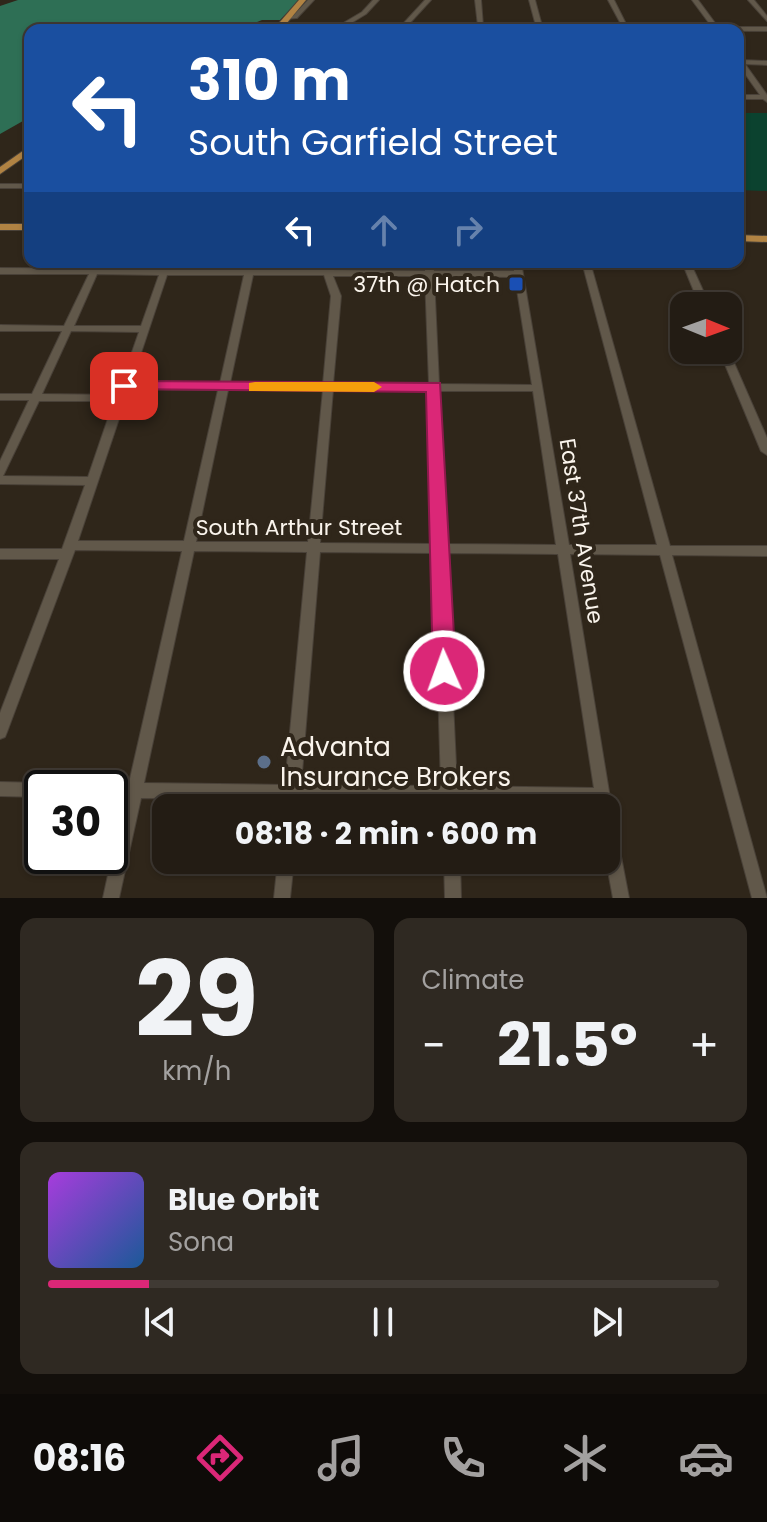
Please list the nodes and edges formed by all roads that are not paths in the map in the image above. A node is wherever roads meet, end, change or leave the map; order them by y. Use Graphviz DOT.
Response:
graph roads {
  1 [pos="303,0"];
  2 [pos="311,0"];
  3 [pos="376,0"];
  4 [pos="428,0"];
  5 [pos="478,0"];
  6 [pos="532,0"];
  7 [pos="611,0"];
  8 [pos="695,0"];
  9 [pos="751,0"];
  10 [pos="287,18"];
  11 [pos="767,19"];
  12 [pos="283,24"];
  13 [pos="346,24"];
  14 [pos="408,24"];
  15 [pos="480,24"];
  16 [pos="538,24"];
  17 [pos="623,24"];
  18 [pos="713,24"];
  19 [pos="744,29"];
  20 [pos="767,29"];
  21 [pos="744,61"];
  22 [pos="767,63"];
  23 [pos="744,68"];
  24 [pos="744,91"];
  25 [pos="765,95"];
  26 [pos="744,97"];
  27 [pos="24,154"];
  28 [pos="0,171"];
  29 [pos="0,186"];
  30 [pos="24,186"];
  31 [pos="0,227"];
  32 [pos="24,227"];
  33 [pos="744,238"];
  34 [pos="767,239"];
  35 [pos="24,267"];
  36 [pos="117,268"];
  37 [pos="131,268"];
  38 [pos="222,268"];
  39 [pos="326,268"];
  40 [pos="430,268"];
  41 [pos="518,268"];
  42 [pos="588,268"];
  43 [pos="689,268"];
  44 [pos="0,271"];
  45 [pos="21,272"];
  46 [pos="94,272"];
  47 [pos="164,272"];
  48 [pos="221,273"];
  49 [pos="249,273"];
  50 [pos="699,292"];
  51 [pos="0,328"];
  52 [pos="68,328"];
  53 [pos="144,329"];
  54 [pos="730,364"];
  55 [pos="226,387"];
  56 [pos="330,387"];
  57 [pos="434,387"];
  58 [pos="536,388"];
  59 [pos="122,392"];
  60 [pos="0,397"];
  61 [pos="36,397"];
  62 [pos="767,451"];
  63 [pos="0,473"];
  64 [pos="0,480"];
  65 [pos="92,481"];
  66 [pos="189,547"];
  67 [pos="314,548"];
  68 [pos="68,549"];
  69 [pos="440,549"];
  70 [pos="562,549"];
  71 [pos="665,550"];
  72 [pos="767,551"];
  73 [pos="0,554"];
  74 [pos="0,729"];
  75 [pos="0,789"];
  76 [pos="24,790"];
  77 [pos="128,790"];
  78 [pos="136,790"];
  79 [pos="293,791"];
  80 [pos="293,794"];
  81 [pos="340,794"];
  82 [pos="449,794"];
  83 [pos="603,794"];
  84 [pos="285,874"];
  85 [pos="452,874"];
  86 [pos="617,874"];
  87 [pos="111,898"];
  88 [pos="282,898"];
  89 [pos="453,898"];
  90 [pos="621,898"];
  91 [pos="760,898"];
  1 -- 10 [label="main road"];
  2 -- 10 [label="street"];
  3 -- 13 [label="street"];
  4 -- 14 [label="street"];
  5 -- 15 [label="street"];
  6 -- 16 [label="street"];
  7 -- 17 [label="street"];
  8 -- 18 [label="street"];
  9 -- 11 [label="street"];
  10 -- 12 [label="main road"];
  19 -- 20 [label="street"];
  21 -- 22 [label="street"];
  23 -- 25 [label="street"];
  24 -- 25 [label="street"];
  25 -- 26 [label="street"];
  27 -- 28 [label="main road"];
  29 -- 30 [label="street"];
  31 -- 32 [label="main road"];
  33 -- 34 [label="main road"];
  35 -- 45 [label="street"];
  36 -- 46 [label="street"];
  37 -- 47 [label="street"];
  38 -- 48 [label="street"];
  39 -- 40 [label="street"];
  39 -- 49 [label="street"];
  39 -- 56 [label="street"];
  40 -- 41 [label="street"];
  40 -- 57 [label="street"];
  41 -- 58 [label="street, East 37th Avenue"];
  42 -- 71 [label="street"];
  43 -- 50 [label="street"];
  44 -- 45 [label="street"];
  45 -- 46 [label="street"];
  46 -- 52 [label="street"];
  47 -- 48 [label="street"];
  47 -- 53 [label="street"];
  48 -- 49 [label="street"];
  49 -- 55 [label="street"];
  51 -- 52 [label="street"];
  52 -- 53 [label="street"];
  52 -- 61 [label="street"];
  53 -- 59 [label="street"];
  54 -- 62 [label="street"];
  55 -- 56 [label="street"];
  55 -- 59 [label="street"];
  55 -- 66 [label="street"];
  56 -- 57 [label="street"];
  56 -- 67 [label="street"];
  57 -- 58 [label="street"];
  57 -- 69 [label="street"];
  58 -- 70 [label="street, East 37th Avenue"];
  59 -- 61 [label="street"];
  59 -- 65 [label="street"];
  60 -- 61 [label="street"];
  61 -- 63 [label="street"];
  64 -- 65 [label="street"];
  65 -- 68 [label="street"];
  66 -- 67 [label="street, South Arthur Street"];
  66 -- 68 [label="street, South Arthur Street"];
  66 -- 78 [label="street"];
  67 -- 69 [label="street, South Arthur Street"];
  67 -- 79 [label="street"];
  68 -- 73 [label="street, South Arthur Street"];
  68 -- 74 [label="street"];
  69 -- 70 [label="street, South Arthur Street"];
  69 -- 82 [label="street"];
  70 -- 71 [label="street, South Arthur Street"];
  70 -- 83 [label="street, East 37th Avenue"];
  71 -- 72 [label="street, South Arthur Street"];
  71 -- 91 [label="street"];
  75 -- 76 [label="street"];
  77 -- 78 [label="street"];
  78 -- 79 [label="street"];
  78 -- 87 [label="street"];
  79 -- 80 [label="street"];
  79 -- 81 [label="street"];
  84 -- 88 [label="street"];
  85 -- 89 [label="street"];
  86 -- 90 [label="street"];
}
